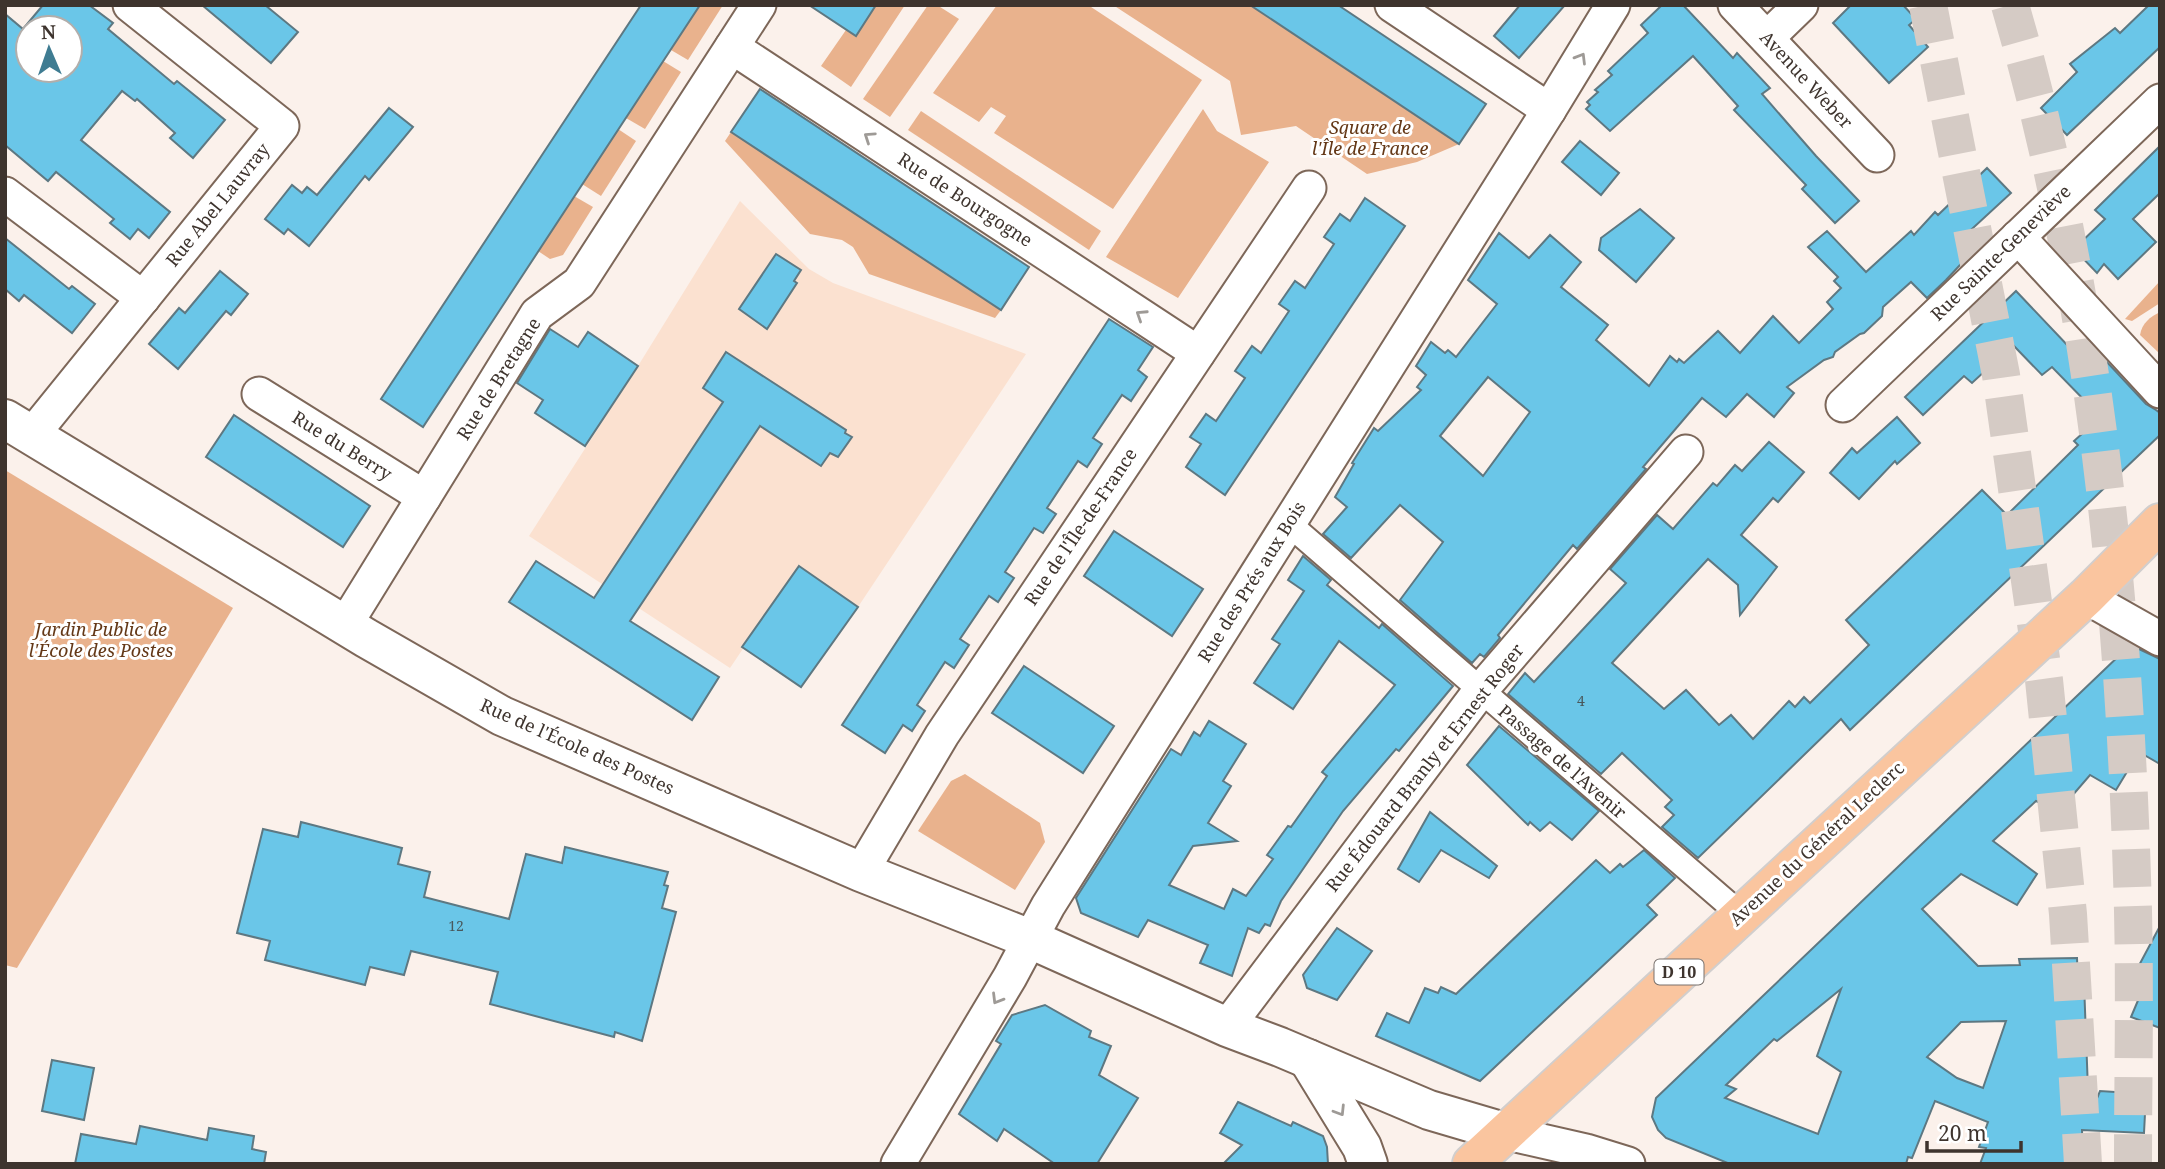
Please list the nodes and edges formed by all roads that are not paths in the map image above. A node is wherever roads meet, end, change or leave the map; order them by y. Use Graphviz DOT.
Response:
graph roads {
  1 [pos="130,5"];
  2 [pos="759,5"];
  3 [pos="1392,5"];
  4 [pos="1613,5"];
  5 [pos="1735,5"];
  6 [pos="1801,5"];
  7 [pos="1767,38"];
  8 [pos="732,47"];
  9 [pos="2160,101"];
  10 [pos="1549,110"];
  11 [pos="1877,155"];
  12 [pos="1308,188"];
  13 [pos="5,194"];
  14 [pos="2018,237"];
  15 [pos="143,298"];
  16 [pos="1198,353"];
  17 [pos="2160,391"];
  18 [pos="259,394"];
  19 [pos="1843,405"];
  20 [pos="19,427"];
  21 [pos="1686,452"];
  22 [pos="424,498"];
  23 [pos="2160,523"];
  24 [pos="1289,524"];
  25 [pos="2086,597"];
  26 [pos="345,625"];
  27 [pos="2160,639"];
  28 [pos="1480,691"];
  29 [pos="861,872"];
  30 [pos="1741,915"];
  31 [pos="1030,939"];
  32 [pos="1227,1027"];
  33 [pos="1308,1059"];
  34 [pos="1507,1133"];
  35 [pos="898,1164"];
  36 [pos="1368,1164"];
  37 [pos="1472,1164"];
  38 [pos="1628,1164"];
  1 -- 15 [label="street, Rue Abel Lauvray"];
  2 -- 8 [label="street, Rue de Bretagne"];
  3 -- 10 [label="street"];
  10 -- 4 [label="street, Rue des Prés aux Bois, one-way"];
  5 -- 7 [label="street, Avenue Weber"];
  6 -- 7 [label="street"];
  7 -- 11 [label="street, Avenue Weber"];
  16 -- 8 [label="street, Rue de Bourgogne, one-way"];
  8 -- 22 [label="street, Rue de Bretagne"];
  9 -- 14 [label="street, Rue Sainte-Geneviève"];
  10 -- 24 [label="street, Rue des Prés aux Bois"];
  12 -- 16 [label="street, Rue de l'Île-de-France"];
  13 -- 15 [label="street"];
  14 -- 17 [label="street"];
  14 -- 19 [label="street, Rue Sainte-Geneviève"];
  15 -- 20 [label="street, Rue Abel Lauvray"];
  16 -- 29 [label="street, Rue de l'Île-de-France"];
  18 -- 22 [label="street, Rue du Berry"];
  20 -- 26 [label="main road, Rue de l'École des Postes"];
  21 -- 28 [label="street, Rue Édouard Branly et Ernest Roger"];
  22 -- 26 [label="street, Rue de Bretagne"];
  23 -- 25 [label="main road, Avenue du Général Leclerc / D 10"];
  24 -- 28 [label="street, Passage de l'Avenir"];
  24 -- 31 [label="street, Rue des Prés aux Bois"];
  25 -- 27 [label="street"];
  25 -- 30 [label="main road, Avenue du Général Leclerc / D 10"];
  26 -- 29 [label="main road, Rue de l'École des Postes"];
  28 -- 30 [label="street, Passage de l'Avenir"];
  28 -- 32 [label="street, Rue Édouard Branly et Ernest Roger"];
  29 -- 31 [label="main road, Rue de l'École des Postes"];
  30 -- 34 [label="main road, Avenue du Général Leclerc / D 10"];
  31 -- 32 [label="main road, Rue de l'École des Postes"];
  31 -- 35 [label="street, Rue des Prés aux Bois, one-way"];
  32 -- 33 [label="main road, Rue de l'École des Postes"];
  33 -- 34 [label="main road, Rue de l'École des Postes"];
  33 -- 36 [label="main road, one-way"];
  34 -- 37 [label="main road, Avenue du Général Leclerc / D 10"];
  34 -- 38 [label="street"];
}
